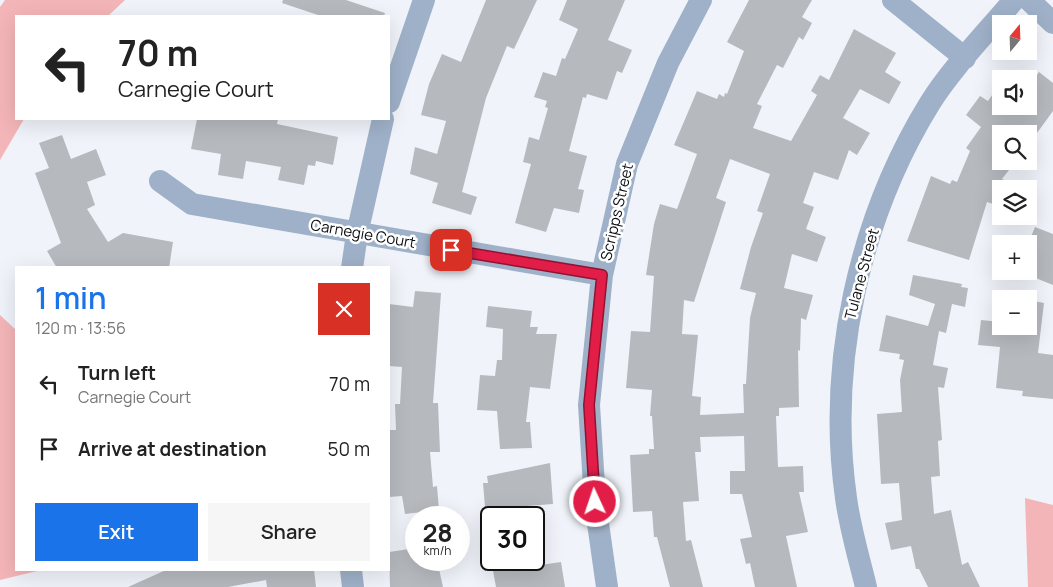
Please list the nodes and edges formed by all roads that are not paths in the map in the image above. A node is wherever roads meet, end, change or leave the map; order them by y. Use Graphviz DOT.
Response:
graph roads {
  1 [pos="424,0"];
  2 [pos="701,0"];
  3 [pos="893,0"];
  4 [pos="1014,0"];
  5 [pos="1029,0"];
  6 [pos="1053,24"];
  7 [pos="965,58"];
  8 [pos="390,99"];
  9 [pos="383,120"];
  10 [pos="160,181"];
  11 [pos="356,234"];
  12 [pos="352,266"];
  13 [pos="602,275"];
  14 [pos="350,571"];
  15 [pos="353,587"];
  16 [pos="607,587"];
  17 [pos="866,587"];
  1 -- 8 [label="street"];
  2 -- 13 [label="street, Scripps Street"];
  3 -- 7 [label="street"];
  4 -- 7 [label="street, Tulane Street"];
  5 -- 6 [label="street"];
  7 -- 17 [label="street, Tulane Street"];
  9 -- 11 [label="street"];
  10 -- 11 [label="street, Carnegie Court"];
  11 -- 12 [label="street"];
  11 -- 13 [label="street, Carnegie Court"];
  13 -- 16 [label="street, Scripps Street"];
  14 -- 15 [label="street"];
}
